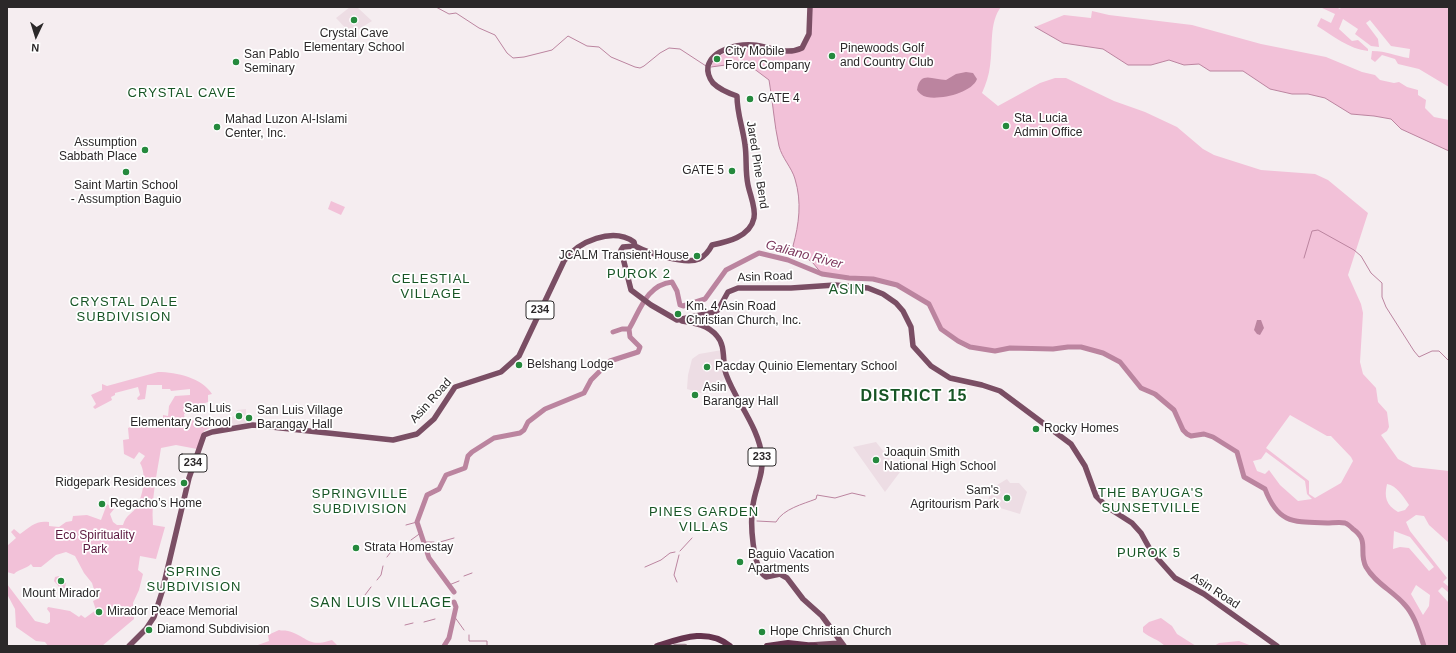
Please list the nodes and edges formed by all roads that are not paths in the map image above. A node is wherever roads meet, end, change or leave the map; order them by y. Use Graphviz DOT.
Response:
graph roads {
  1 [pos="810,7"];
  2 [pos="635,246"];
  3 [pos="677,320"];
  4 [pos="842,644"];
  5 [pos="812,645"];
  6 [pos="129,646"];
  7 [pos="658,646"];
  8 [pos="675,646"];
  9 [pos="685,646"];
  10 [pos="730,646"];
  11 [pos="767,646"];
  12 [pos="1277,646"];
  1 -- 2 [label="main road, Jared Pine Bend"];
  2 -- 3 [label="main road, 233"];
  2 -- 6 [label="main road, Asin Road / 234"];
  3 -- 4 [label="main road, 233"];
  3 -- 12 [label="main road, Asin Road"];
  4 -- 5 [label="main road, 233"];
  5 -- 11 [label="highway"];
  7 -- 10 [label="highway"];
  8 -- 9 [label="street"];
}
